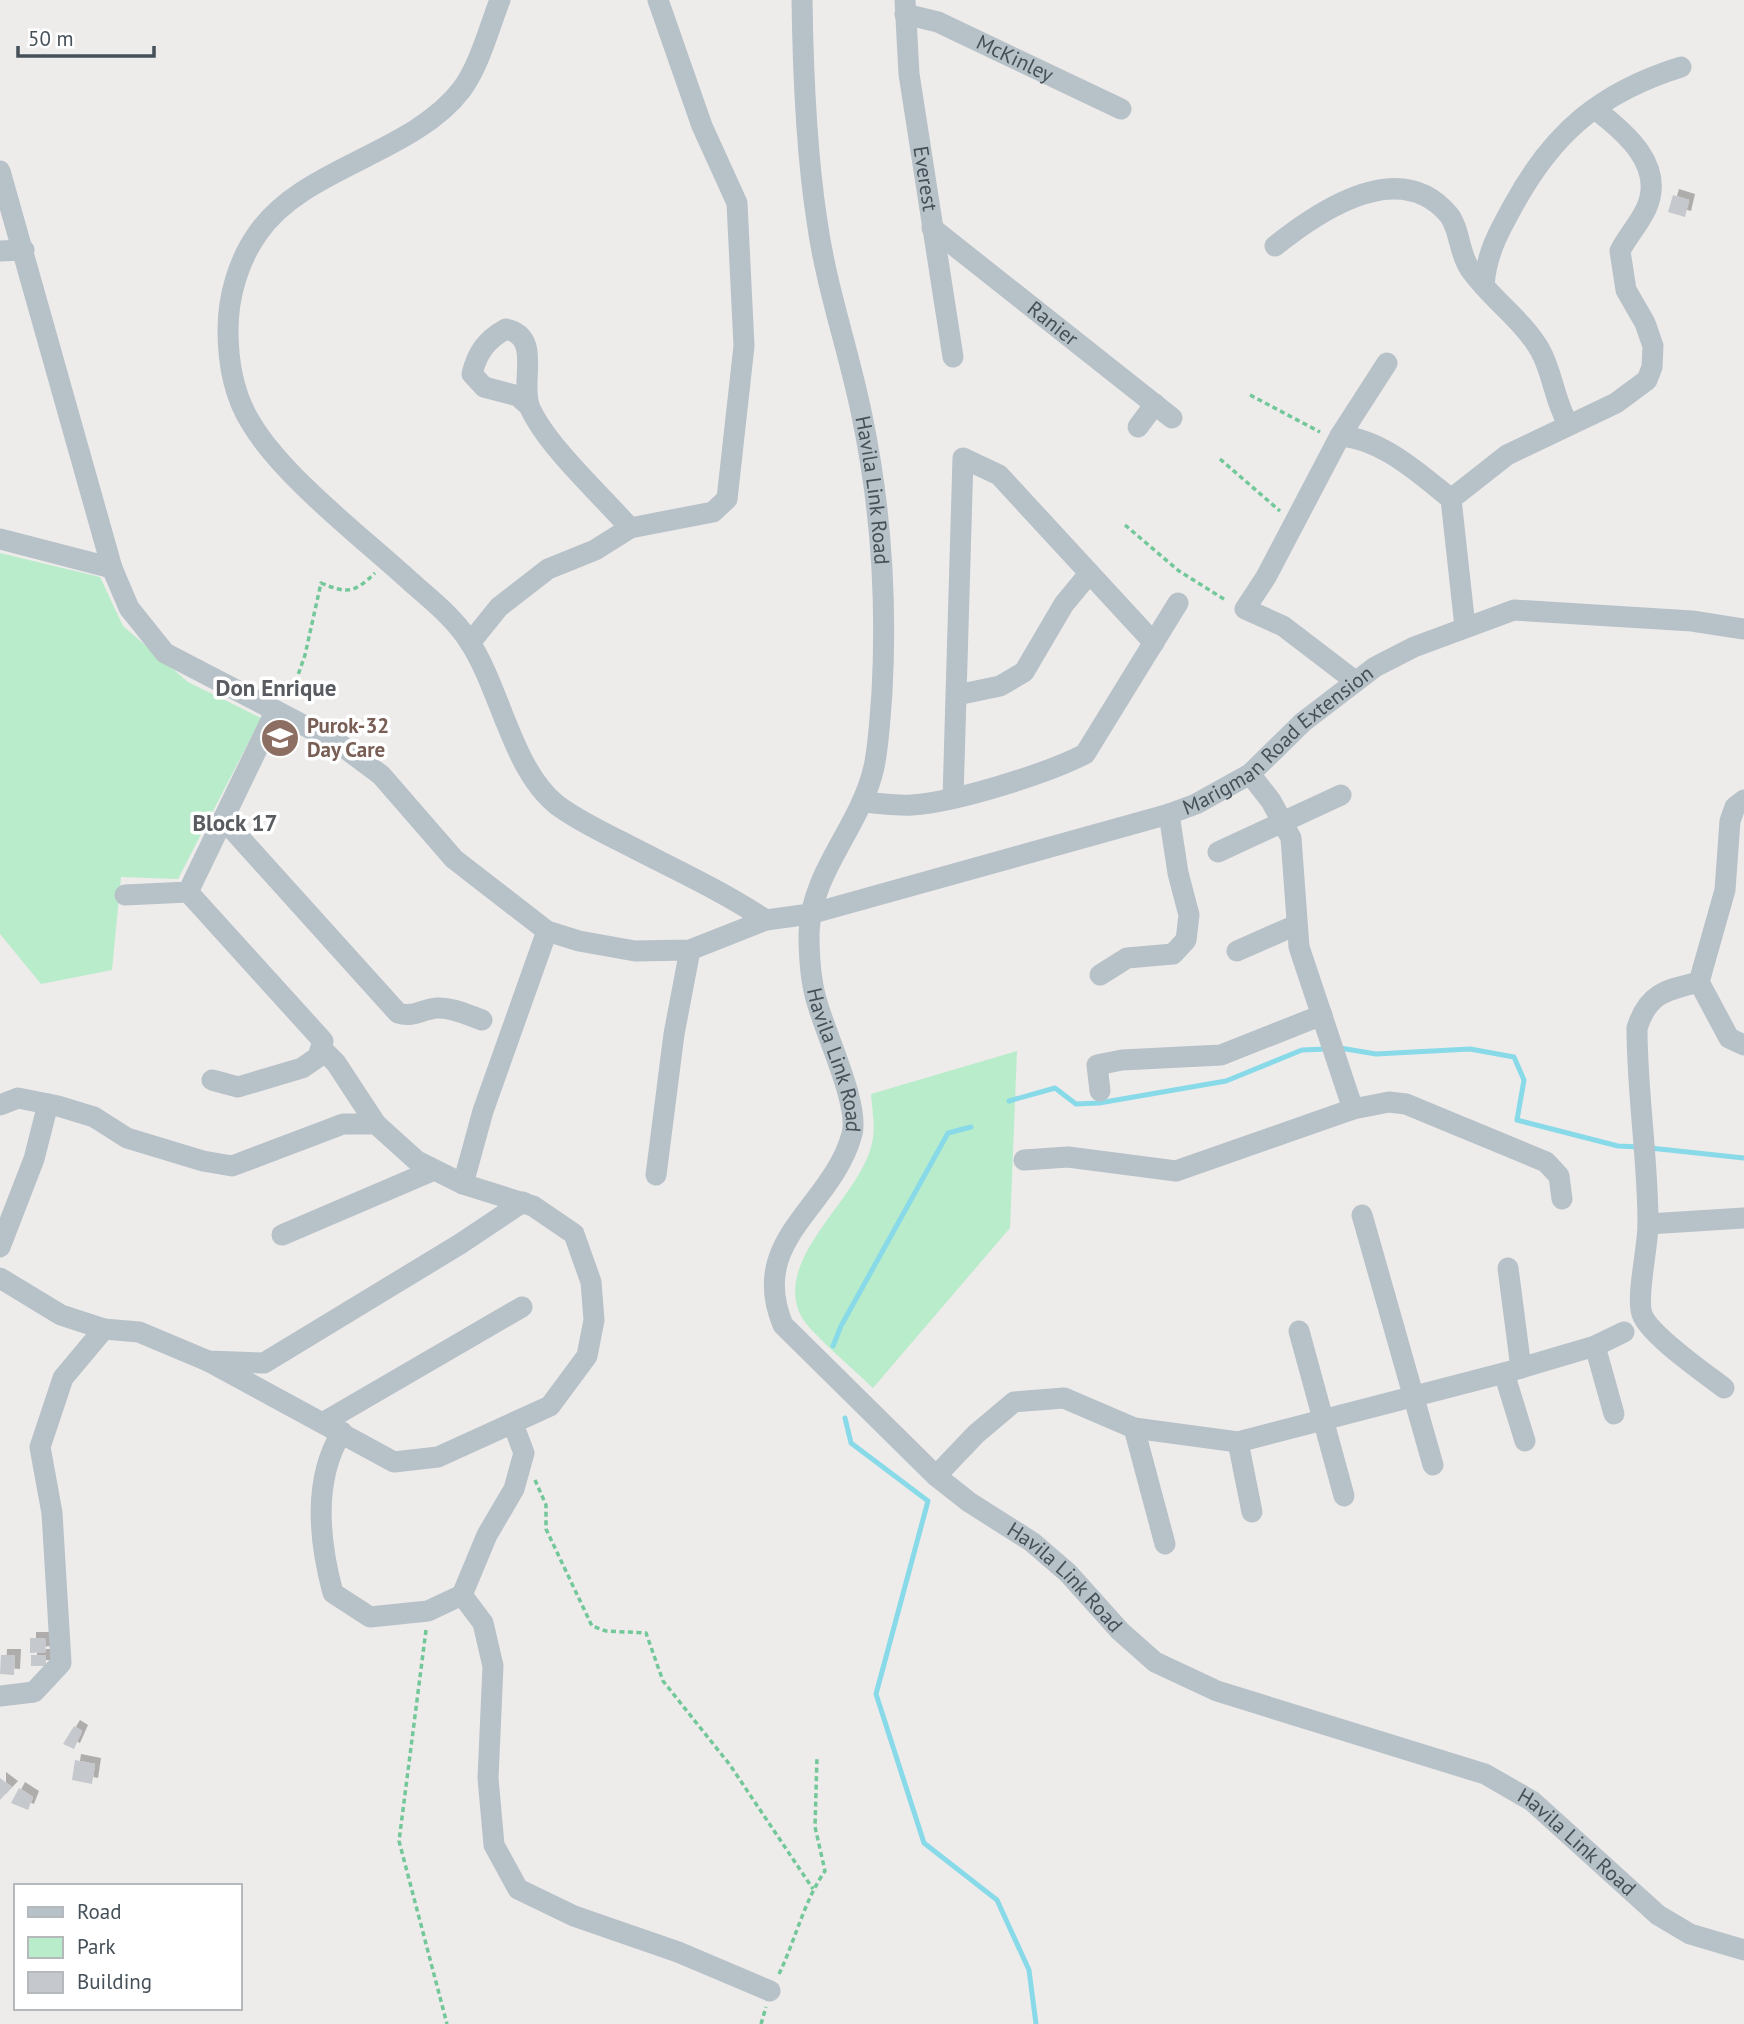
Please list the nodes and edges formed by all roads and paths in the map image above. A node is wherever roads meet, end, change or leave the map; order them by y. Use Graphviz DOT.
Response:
graph roads {
  1 [pos="500,0"];
  2 [pos="658,0"];
  3 [pos="802,0"];
  4 [pos="905,7"];
  5 [pos="1681,67"];
  6 [pos="1121,109"];
  7 [pos="1595,109"];
  8 [pos="0,170"];
  9 [pos="932,228"];
  10 [pos="1275,246"];
  11 [pos="24,250"];
  12 [pos="0,251"];
  13 [pos="1484,286"];
  14 [pos="953,357"];
  15 [pos="1387,363"];
  16 [pos="1250,395"];
  17 [pos="1155,404"];
  18 [pos="529,406"];
  19 [pos="1172,418"];
  20 [pos="1568,424"];
  21 [pos="1138,427"];
  22 [pos="1338,439"];
  23 [pos="1220,459"];
  24 [pos="1451,499"];
  25 [pos="1294,524"];
  26 [pos="1125,525"];
  27 [pos="630,528"];
  28 [pos="0,540"];
  29 [pos="387,560"];
  30 [pos="112,568"];
  31 [pos="1088,575"];
  32 [pos="1178,603"];
  33 [pos="1245,609"];
  34 [pos="1465,627"];
  35 [pos="1744,629"];
  36 [pos="470,643"];
  37 [pos="1154,643"];
  38 [pos="1355,681"];
  39 [pos="957,695"];
  40 [pos="284,717"];
  41 [pos="1250,774"];
  42 [pos="1341,795"];
  43 [pos="953,798"];
  44 [pos="1744,800"];
  45 [pos="862,802"];
  46 [pos="1168,814"];
  47 [pos="223,819"];
  48 [pos="1284,822"];
  49 [pos="1217,852"];
  50 [pos="188,891"];
  51 [pos="125,895"];
  52 [pos="810,914"];
  53 [pos="766,920"];
  54 [pos="1296,925"];
  55 [pos="547,931"];
  56 [pos="690,950"];
  57 [pos="1237,951"];
  58 [pos="1100,975"];
  59 [pos="1699,982"];
  60 [pos="1322,1015"];
  61 [pos="482,1020"];
  62 [pos="1744,1045"];
  63 [pos="323,1049"];
  64 [pos="212,1080"];
  65 [pos="1100,1091"];
  66 [pos="48,1104"];
  67 [pos="0,1105"];
  68 [pos="1353,1109"];
  69 [pos="376,1124"];
  70 [pos="1024,1160"];
  71 [pos="434,1170"];
  72 [pos="656,1175"];
  73 [pos="463,1184"];
  74 [pos="1562,1199"];
  75 [pos="523,1202"];
  76 [pos="1362,1215"];
  77 [pos="1744,1218"];
  78 [pos="1648,1224"];
  79 [pos="282,1235"];
  80 [pos="0,1247"];
  81 [pos="1508,1268"];
  82 [pos="0,1278"];
  83 [pos="522,1307"];
  84 [pos="104,1329"];
  85 [pos="1299,1331"];
  86 [pos="1624,1332"];
  87 [pos="1595,1346"];
  88 [pos="208,1361"];
  89 [pos="1513,1371"];
  90 [pos="1724,1388"];
  91 [pos="1415,1395"];
  92 [pos="1614,1414"];
  93 [pos="1324,1418"];
  94 [pos="513,1424"];
  95 [pos="333,1427"];
  96 [pos="1134,1428"];
  97 [pos="1525,1441"];
  98 [pos="1238,1442"];
  99 [pos="524,1453"];
  100 [pos="1433,1465"];
  101 [pos="936,1476"];
  102 [pos="1344,1496"];
  103 [pos="1252,1512"];
  104 [pos="1166,1544"];
  105 [pos="463,1595"];
  106 [pos="428,1611"];
  107 [pos="0,1696"];
  108 [pos="817,1757"];
  109 [pos="813,1889"];
  110 [pos="1744,1950"];
  111 [pos="770,1991"];
  112 [pos="447,2024"];
  113 [pos="761,2024"];
  1 -- 29 [label="street"];
  2 -- 27 [label="street"];
  3 -- 45 [label="street, Havila Link Road"];
  4 -- 6 [label="street, McKinley"];
  4 -- 9 [label="street, Everest"];
  5 -- 7 [label="street"];
  7 -- 13 [label="street"];
  7 -- 20 [label="street"];
  8 -- 11 [label="street"];
  9 -- 14 [label="street, Everest"];
  9 -- 17 [label="street, Ranier"];
  10 -- 13 [label="street"];
  11 -- 12 [label="street"];
  11 -- 30 [label="street"];
  13 -- 20 [label="street"];
  15 -- 22 [label="street"];
  16 -- 22 [label="path"];
  17 -- 19 [label="street, Ranier"];
  17 -- 21 [label="street"];
  18 -- 27 [label="street"];
  20 -- 24 [label="street"];
  22 -- 24 [label="street"];
  22 -- 25 [label="street"];
  23 -- 25 [label="path"];
  24 -- 34 [label="street"];
  25 -- 33 [label="street"];
  26 -- 33 [label="path"];
  27 -- 36 [label="street"];
  28 -- 30 [label="street"];
  29 -- 36 [label="street"];
  29 -- 40 [label="path"];
  30 -- 40 [label="street"];
  31 -- 37 [label="street"];
  31 -- 39 [label="street"];
  31 -- 39 [label="street"];
  32 -- 37 [label="street"];
  33 -- 38 [label="street"];
  34 -- 35 [label="street, Marigman Road Extension"];
  34 -- 38 [label="street, Marigman Road Extension"];
  36 -- 53 [label="street"];
  37 -- 43 [label="street"];
  38 -- 41 [label="street, Marigman Road Extension"];
  39 -- 43 [label="street"];
  40 -- 47 [label="street"];
  40 -- 55 [label="street"];
  41 -- 46 [label="street, Marigman Road Extension"];
  41 -- 48 [label="street"];
  42 -- 48 [label="street"];
  43 -- 45 [label="street"];
  44 -- 59 [label="street"];
  45 -- 52 [label="street, Havila Link Road"];
  46 -- 52 [label="street, Marigman Road Extension"];
  46 -- 58 [label="street"];
  47 -- 50 [label="street"];
  47 -- 61 [label="street"];
  48 -- 49 [label="street"];
  48 -- 54 [label="street"];
  50 -- 51 [label="street"];
  50 -- 63 [label="street"];
  52 -- 53 [label="street, Marigman Road Extension"];
  52 -- 101 [label="street, Havila Link Road"];
  53 -- 56 [label="street, Marigman Road Extension"];
  54 -- 57 [label="street"];
  54 -- 60 [label="street"];
  55 -- 56 [label="street"];
  55 -- 73 [label="street"];
  56 -- 72 [label="street"];
  59 -- 62 [label="street"];
  59 -- 78 [label="street"];
  60 -- 65 [label="street"];
  60 -- 68 [label="street"];
  63 -- 64 [label="street"];
  63 -- 69 [label="street"];
  66 -- 67 [label="street"];
  66 -- 69 [label="street"];
  66 -- 80 [label="street"];
  68 -- 70 [label="street"];
  68 -- 74 [label="street"];
  69 -- 71 [label="street"];
  71 -- 73 [label="street"];
  71 -- 79 [label="street"];
  73 -- 75 [label="street"];
  75 -- 88 [label="street"];
  75 -- 94 [label="street"];
  76 -- 91 [label="street"];
  77 -- 78 [label="street"];
  78 -- 90 [label="street"];
  81 -- 89 [label="street"];
  82 -- 84 [label="street"];
  83 -- 95 [label="street"];
  84 -- 88 [label="street"];
  84 -- 107 [label="street"];
  85 -- 93 [label="street"];
  86 -- 87 [label="street"];
  87 -- 89 [label="street"];
  87 -- 92 [label="street"];
  88 -- 95 [label="street"];
  89 -- 91 [label="street"];
  89 -- 97 [label="street"];
  91 -- 93 [label="street"];
  91 -- 100 [label="street"];
  93 -- 98 [label="street"];
  93 -- 102 [label="street"];
  94 -- 95 [label="street"];
  94 -- 99 [label="street"];
  95 -- 106 [label="street"];
  96 -- 98 [label="street"];
  96 -- 101 [label="street"];
  96 -- 104 [label="street"];
  98 -- 103 [label="street"];
  99 -- 105 [label="street"];
  99 -- 109 [label="path"];
  101 -- 110 [label="street, Havila Link Road"];
  105 -- 106 [label="street"];
  105 -- 111 [label="street"];
  106 -- 112 [label="path"];
  108 -- 109 [label="path"];
  109 -- 111 [label="path"];
  111 -- 113 [label="path"];
}
